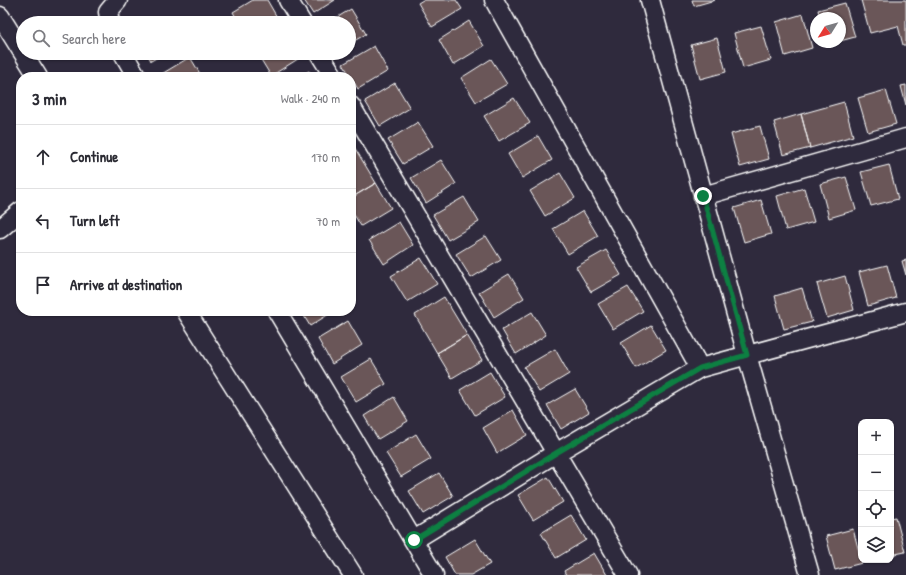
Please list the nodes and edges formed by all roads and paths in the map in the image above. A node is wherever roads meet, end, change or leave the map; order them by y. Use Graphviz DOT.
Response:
graph roads {
  1 [pos="118,0"];
  2 [pos="288,0"];
  3 [pos="494,0"];
  4 [pos="650,0"];
  5 [pos="0,16"];
  6 [pos="109,16"];
  7 [pos="298,16"];
  8 [pos="16,42"];
  9 [pos="27,60"];
  10 [pos="127,60"];
  11 [pos="324,60"];
  12 [pos="35,72"];
  13 [pos="135,72"];
  14 [pos="331,72"];
  15 [pos="356,114"];
  16 [pos="906,138"];
  17 [pos="703,196"];
  18 [pos="16,215"];
  19 [pos="0,229"];
  20 [pos="906,312"];
  21 [pos="189,316"];
  22 [pos="280,316"];
  23 [pos="747,355"];
  24 [pos="700,368"];
  25 [pos="556,453"];
  26 [pos="414,540"];
  27 [pos="353,575"];
  28 [pos="434,575"];
  29 [pos="628,575"];
  30 [pos="810,575"];
  1 -- 6 [label="street"];
  2 -- 7 [label="street"];
  3 -- 24 [label="street"];
  4 -- 17 [label="street"];
  5 -- 8 [label="street"];
  9 -- 12 [label="street"];
  10 -- 13 [label="street"];
  11 -- 14 [label="street"];
  15 -- 25 [label="street"];
  16 -- 17 [label="street"];
  17 -- 23 [label="street"];
  18 -- 19 [label="street"];
  20 -- 23 [label="street"];
  21 -- 27 [label="street"];
  22 -- 26 [label="street"];
  23 -- 24 [label="street"];
  23 -- 30 [label="street"];
  24 -- 25 [label="street"];
  25 -- 26 [label="street"];
  25 -- 29 [label="street"];
  26 -- 28 [label="street"];
}
